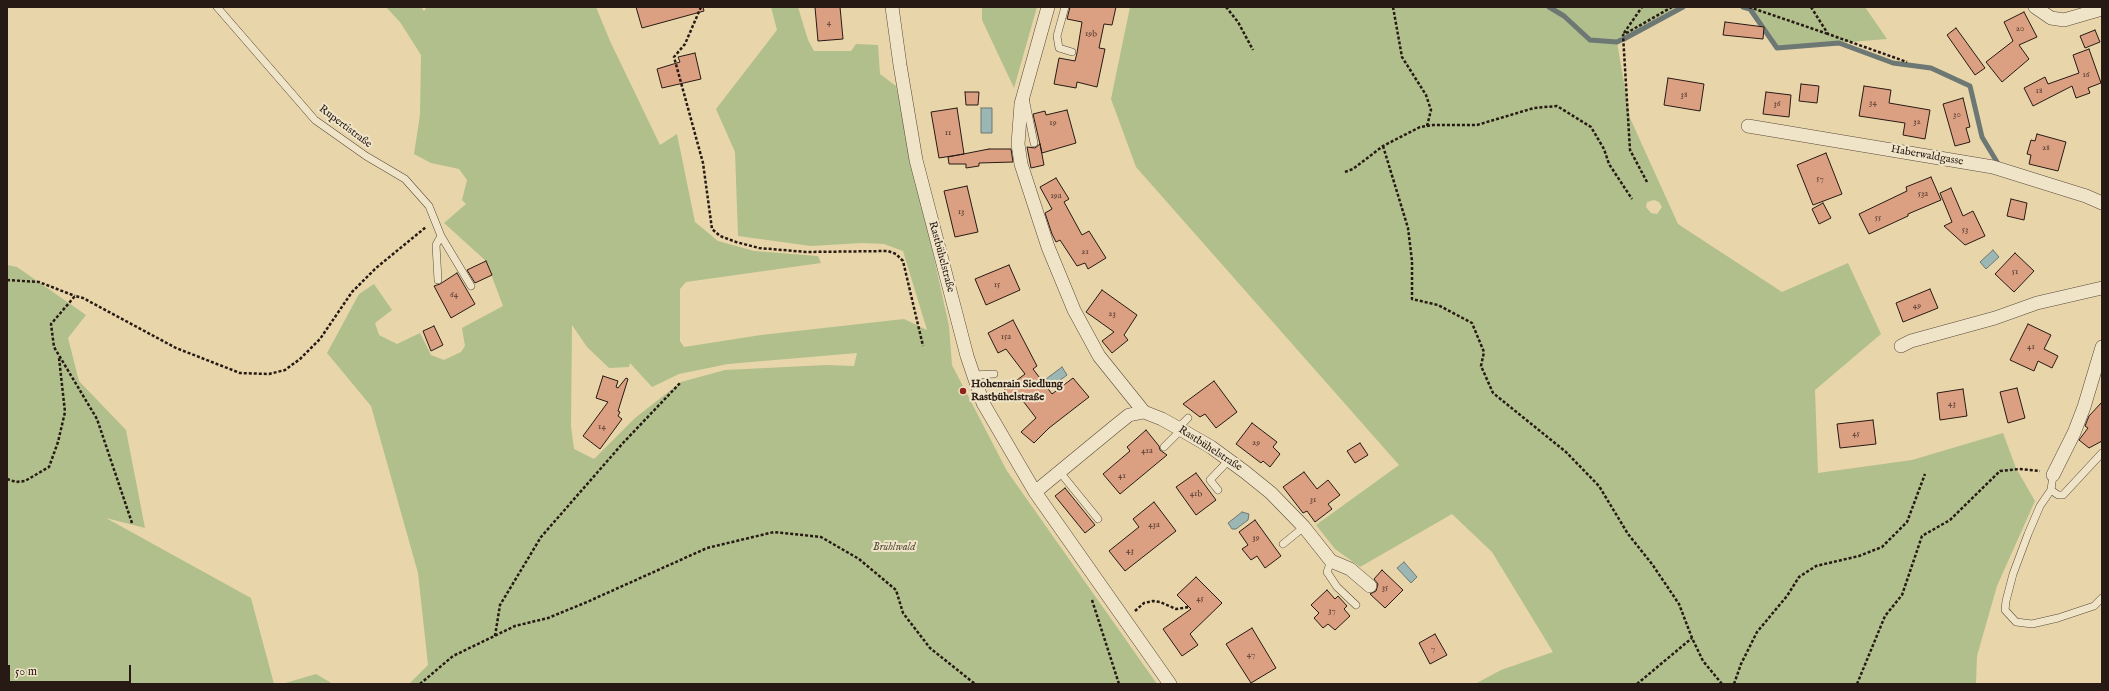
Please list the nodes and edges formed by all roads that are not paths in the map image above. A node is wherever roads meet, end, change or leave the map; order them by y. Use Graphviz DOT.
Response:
graph roads {
  1 [pos="217,7"];
  2 [pos="892,7"];
  3 [pos="1048,7"];
  4 [pos="1065,7"];
  5 [pos="2035,7"];
  6 [pos="2102,9"];
  7 [pos="1072,52"];
  8 [pos="1024,90"];
  9 [pos="1748,126"];
  10 [pos="1034,143"];
  11 [pos="2102,203"];
  12 [pos="442,236"];
  13 [pos="438,280"];
  14 [pos="470,286"];
  15 [pos="2102,288"];
  16 [pos="1901,346"];
  17 [pos="2102,347"];
  18 [pos="994,374"];
  19 [pos="973,375"];
  20 [pos="1144,412"];
  21 [pos="1188,418"];
  22 [pos="1180,429"];
  23 [pos="1164,447"];
  24 [pos="2102,453"];
  25 [pos="1229,460"];
  26 [pos="1060,471"];
  27 [pos="2053,475"];
  28 [pos="1218,490"];
  29 [pos="2051,490"];
  30 [pos="1035,492"];
  31 [pos="1098,519"];
  32 [pos="1304,527"];
  33 [pos="1283,544"];
  34 [pos="1331,561"];
  35 [pos="1370,586"];
  36 [pos="2102,598"];
  37 [pos="1356,605"];
  38 [pos="1170,684"];
  1 -- 12 [label="lane, Rupertistraße"];
  2 -- 19 [label="street, Rastbühelstraße"];
  3 -- 8 [label="street"];
  4 -- 7 [label="lane"];
  5 -- 6 [label="street"];
  8 -- 10 [label="lane"];
  8 -- 20 [label="street"];
  9 -- 11 [label="street, Haberwaldgasse"];
  12 -- 13 [label="lane"];
  12 -- 14 [label="lane, Rupertistraße"];
  15 -- 16 [label="street"];
  17 -- 27 [label="street"];
  18 -- 19 [label="lane"];
  19 -- 30 [label="street, Rastbühelstraße"];
  20 -- 22 [label="street, Rastbühelstraße"];
  20 -- 26 [label="street"];
  21 -- 22 [label="lane"];
  22 -- 23 [label="lane"];
  22 -- 25 [label="street, Rastbühelstraße"];
  24 -- 29 [label="lane"];
  25 -- 28 [label="lane"];
  25 -- 32 [label="street, Rastbühelstraße"];
  26 -- 30 [label="street"];
  26 -- 31 [label="lane"];
  27 -- 29 [label="lane"];
  29 -- 36 [label="lane"];
  30 -- 38 [label="street, Rastbühelstraße"];
  32 -- 33 [label="lane"];
  32 -- 34 [label="street, Rastbühelstraße"];
  34 -- 35 [label="street"];
  34 -- 37 [label="lane"];
}
